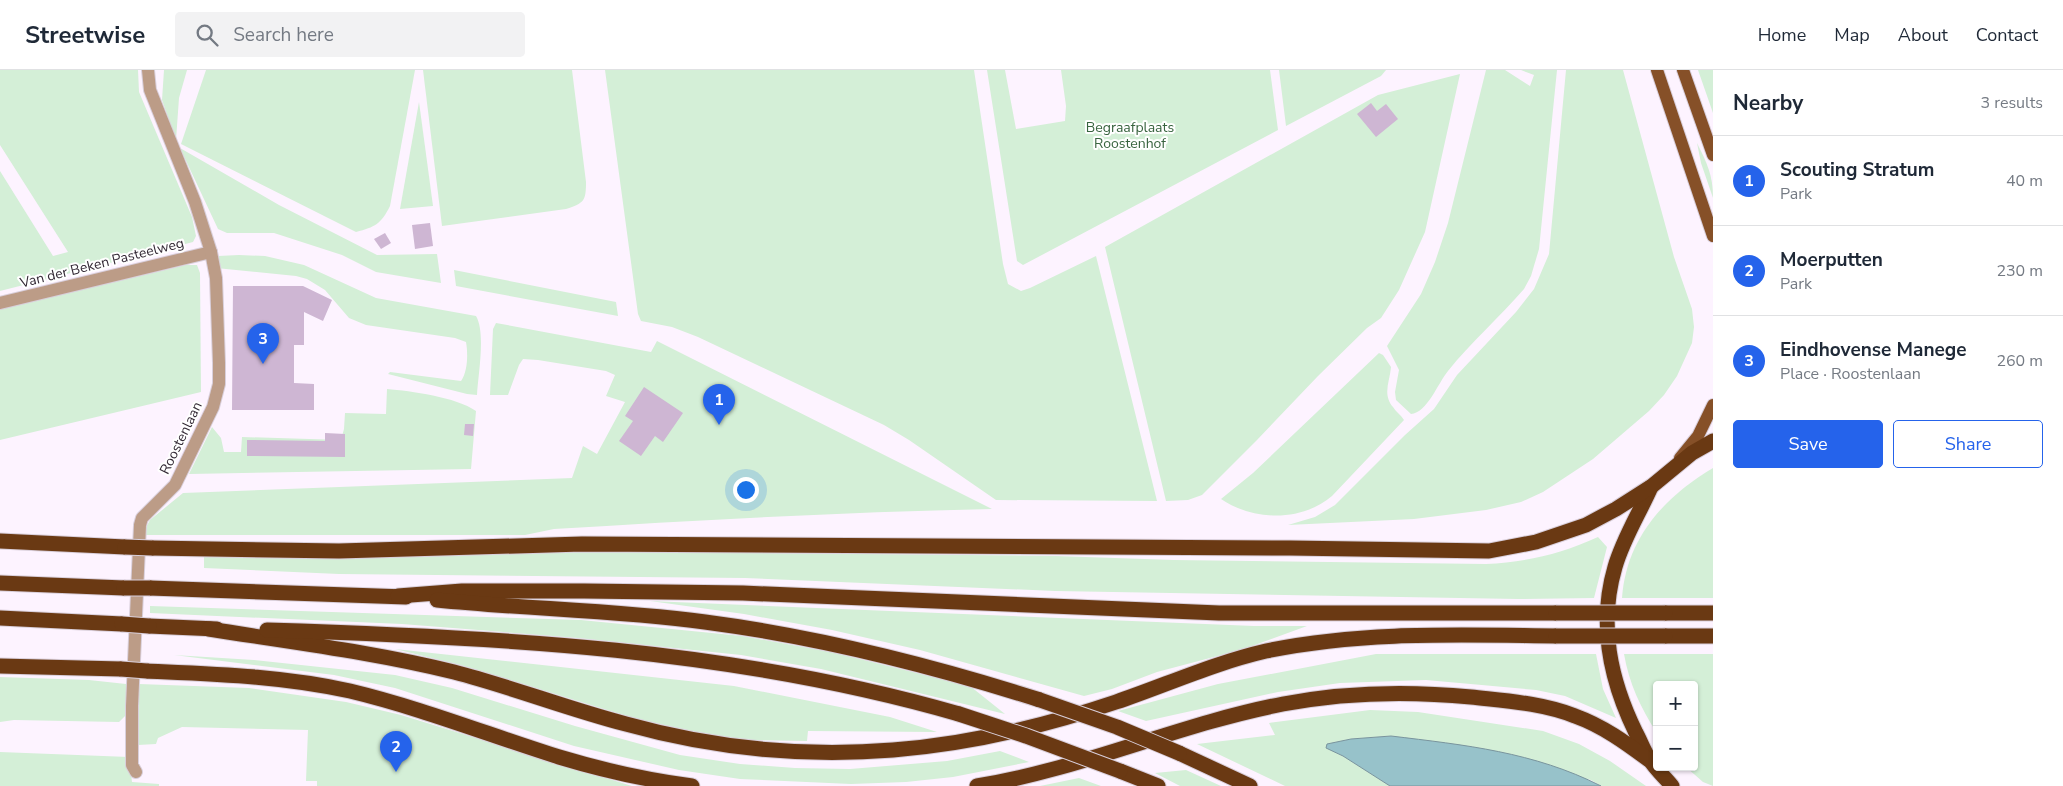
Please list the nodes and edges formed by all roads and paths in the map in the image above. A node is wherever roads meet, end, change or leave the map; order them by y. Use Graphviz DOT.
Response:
graph roads {
  1 [pos="148,70"];
  2 [pos="1658,70"];
  3 [pos="1683,70"];
  4 [pos="1713,155"];
  5 [pos="1713,236"];
  6 [pos="210,252"];
  7 [pos="0,303"];
  8 [pos="1713,405"];
  9 [pos="1713,441"];
  10 [pos="1669,472"];
  11 [pos="1652,486"];
  12 [pos="0,541"];
  13 [pos="0,583"];
  14 [pos="398,596"];
  15 [pos="1713,613"];
  16 [pos="0,618"];
  17 [pos="209,629"];
  18 [pos="1713,636"];
  19 [pos="0,666"];
  20 [pos="1649,760"];
  21 [pos="136,772"];
  22 [pos="1673,785"];
  23 [pos="692,786"];
  24 [pos="977,786"];
  25 [pos="1158,786"];
  26 [pos="1250,786"];
  1 -- 6 [label="street, Roostenlaan"];
  2 -- 5 [label="main road"];
  3 -- 4 [label="main road"];
  6 -- 7 [label="street, Van der Beken Pasteelweg"];
  6 -- 21 [label="street, Roostenlaan"];
  8 -- 10 [label="main road"];
  9 -- 10 [label="highway"];
  10 -- 11 [label="highway"];
  11 -- 12 [label="highway, bridge"];
  11 -- 20 [label="highway"];
  13 -- 14 [label="highway, bridge"];
  14 -- 15 [label="highway, bridge"];
  14 -- 26 [label="highway, bridge"];
  16 -- 17 [label="highway, bridge"];
  17 -- 18 [label="highway, bridge"];
  17 -- 25 [label="highway, bridge"];
  19 -- 23 [label="highway, bridge"];
  20 -- 22 [label="highway"];
  20 -- 24 [label="highway"];
}
